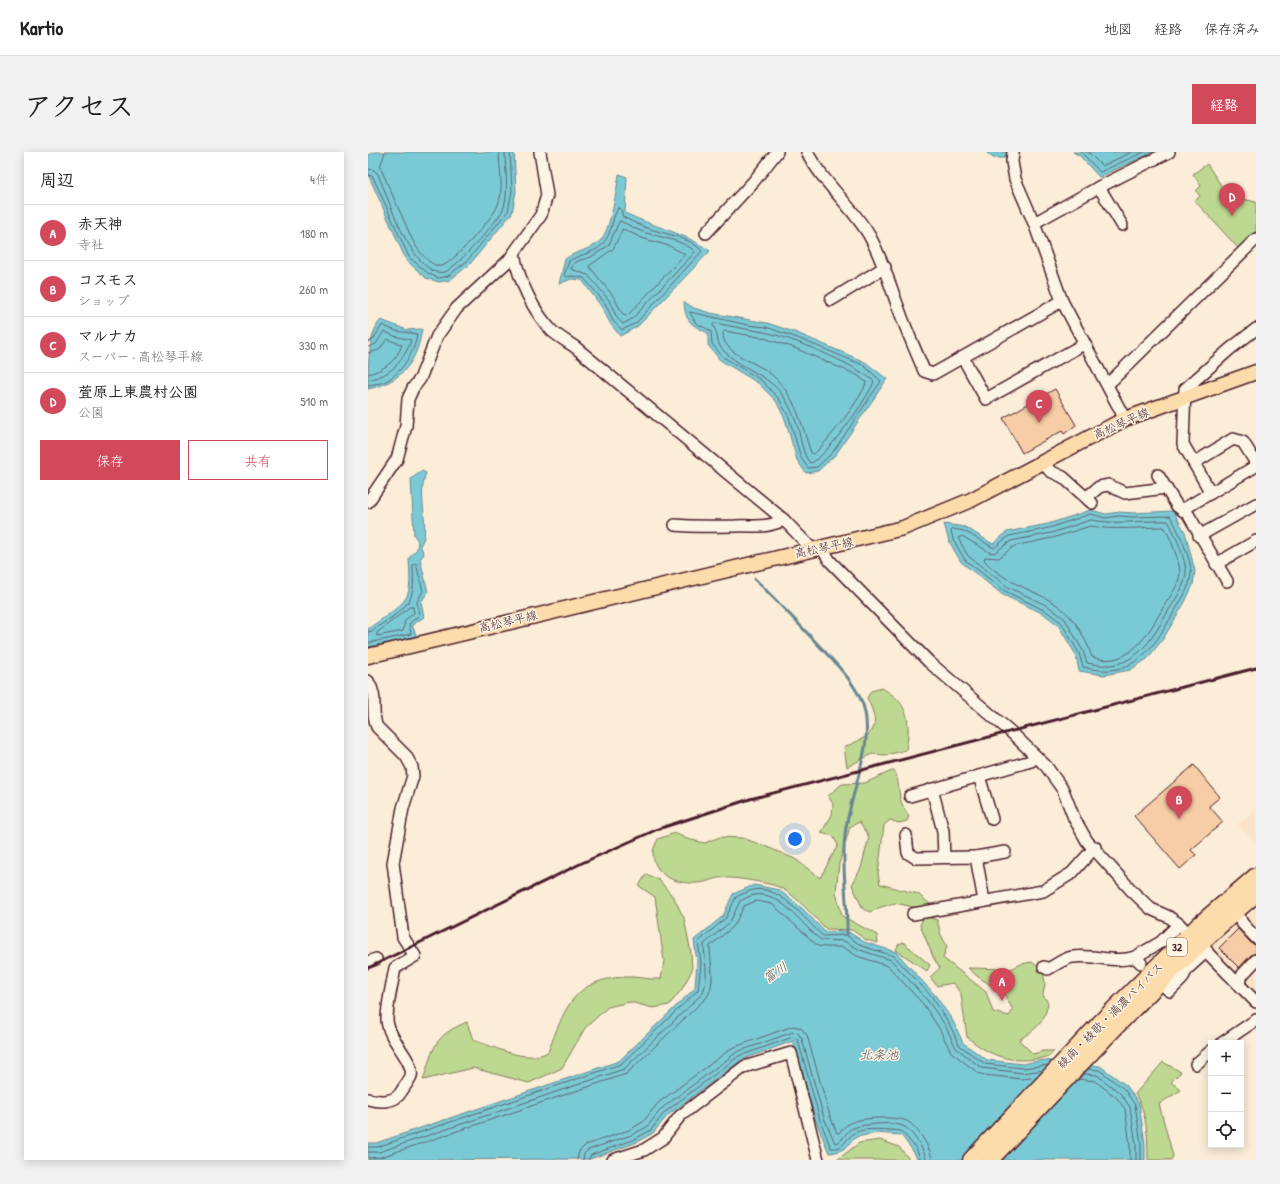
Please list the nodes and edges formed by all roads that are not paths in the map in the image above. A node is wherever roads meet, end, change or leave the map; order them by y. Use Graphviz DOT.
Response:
graph roads {
  1 [pos="540,152"];
  2 [pos="777,152"];
  3 [pos="807,152"];
  4 [pos="1013,152"];
  5 [pos="1169,152"];
  6 [pos="1099,187"];
  7 [pos="1034,223"];
  8 [pos="1122,225"];
  9 [pos="706,233"];
  10 [pos="1256,239"];
  11 [pos="514,254"];
  12 [pos="885,267"];
  13 [pos="831,300"];
  14 [pos="1062,301"];
  15 [pos="1256,329"];
  16 [pos="1084,344"];
  17 [pos="963,358"];
  18 [pos="1256,372"];
  19 [pos="1108,384"];
  20 [pos="1184,398"];
  21 [pos="1125,419"];
  22 [pos="1043,462"];
  23 [pos="1194,463"];
  24 [pos="1256,463"];
  25 [pos="1256,466"];
  26 [pos="1158,475"];
  27 [pos="1166,488"];
  28 [pos="1211,493"];
  29 [pos="368,502"];
  30 [pos="1256,504"];
  31 [pos="1182,510"];
  32 [pos="784,520"];
  33 [pos="675,525"];
  34 [pos="1199,536"];
  35 [pos="1256,541"];
  36 [pos="816,548"];
  37 [pos="1216,564"];
  38 [pos="1227,581"];
  39 [pos="368,656"];
  40 [pos="368,681"];
  41 [pos="1031,761"];
  42 [pos="979,776"];
  43 [pos="932,789"];
  44 [pos="910,796"];
  45 [pos="992,819"];
  46 [pos="906,835"];
  47 [pos="1095,847"];
  48 [pos="1005,852"];
  49 [pos="944,857"];
  50 [pos="976,857"];
  51 [pos="1256,876"];
  52 [pos="1256,894"];
  53 [pos="984,901"];
  54 [pos="1237,911"];
  55 [pos="913,914"];
  56 [pos="1256,938"];
  57 [pos="1194,939"];
  58 [pos="1256,960"];
  59 [pos="1044,967"];
  60 [pos="1238,984"];
  61 [pos="1167,989"];
  62 [pos="1256,1002"];
  63 [pos="1256,1020"];
  64 [pos="1105,1027"];
  65 [pos="1226,1040"];
  66 [pos="1208,1054"];
  67 [pos="1196,1064"];
  68 [pos="368,1099"];
  69 [pos="620,1159"];
  70 [pos="818,1160"];
  71 [pos="970,1160"];
  72 [pos="990,1160"];
  1 -- 11 [label="street"];
  2 -- 9 [label="street"];
  3 -- 12 [label="street"];
  4 -- 7 [label="street"];
  5 -- 6 [label="street"];
  6 -- 7 [label="street"];
  6 -- 8 [label="street"];
  7 -- 14 [label="street"];
  10 -- 19 [label="street"];
  11 -- 29 [label="street"];
  11 -- 32 [label="street"];
  12 -- 13 [label="street"];
  12 -- 17 [label="street"];
  14 -- 16 [label="street"];
  14 -- 17 [label="street"];
  15 -- 20 [label="street"];
  16 -- 17 [label="street"];
  16 -- 19 [label="street"];
  18 -- 20 [label="main road, 高松琴平線"];
  19 -- 21 [label="street"];
  20 -- 21 [label="main road, 高松琴平線"];
  20 -- 23 [label="street"];
  21 -- 22 [label="main road, 高松琴平線"];
  22 -- 27 [label="street"];
  22 -- 36 [label="main road, 高松琴平線"];
  23 -- 24 [label="street"];
  23 -- 28 [label="street"];
  25 -- 28 [label="street"];
  26 -- 27 [label="street"];
  27 -- 31 [label="street"];
  28 -- 31 [label="street"];
  30 -- 34 [label="street"];
  31 -- 34 [label="street"];
  32 -- 33 [label="street"];
  32 -- 36 [label="street"];
  34 -- 37 [label="street"];
  35 -- 37 [label="street"];
  36 -- 39 [label="main road, 高松琴平線"];
  36 -- 47 [label="street"];
  37 -- 38 [label="street"];
  40 -- 68 [label="street"];
  41 -- 42 [label="street"];
  42 -- 43 [label="street"];
  42 -- 45 [label="street"];
  43 -- 44 [label="street"];
  43 -- 49 [label="street"];
  46 -- 49 [label="street"];
  47 -- 53 [label="street"];
  47 -- 57 [label="street"];
  48 -- 50 [label="street"];
  49 -- 50 [label="street"];
  50 -- 53 [label="street"];
  51 -- 57 [label="highway, 綾南・綾歌・満濃バイパス / 32"];
  52 -- 54 [label="highway, 綾南・綾歌・満濃バイパス / 32"];
  53 -- 55 [label="street"];
  54 -- 56 [label="street"];
  54 -- 57 [label="highway, 綾南・綾歌・満濃バイパス / 32"];
  57 -- 59 [label="street"];
  57 -- 60 [label="street"];
  57 -- 61 [label="street"];
  57 -- 64 [label="highway, 綾南・綾歌・満濃バイパス / 32"];
  58 -- 60 [label="street"];
  60 -- 62 [label="street"];
  63 -- 65 [label="street"];
  64 -- 71 [label="highway, 綾南・綾歌・満濃バイパス / 32"];
  64 -- 72 [label="highway, 綾南・綾歌・満濃バイパス / 32"];
  66 -- 67 [label="street"];
  69 -- 70 [label="street"];
}
